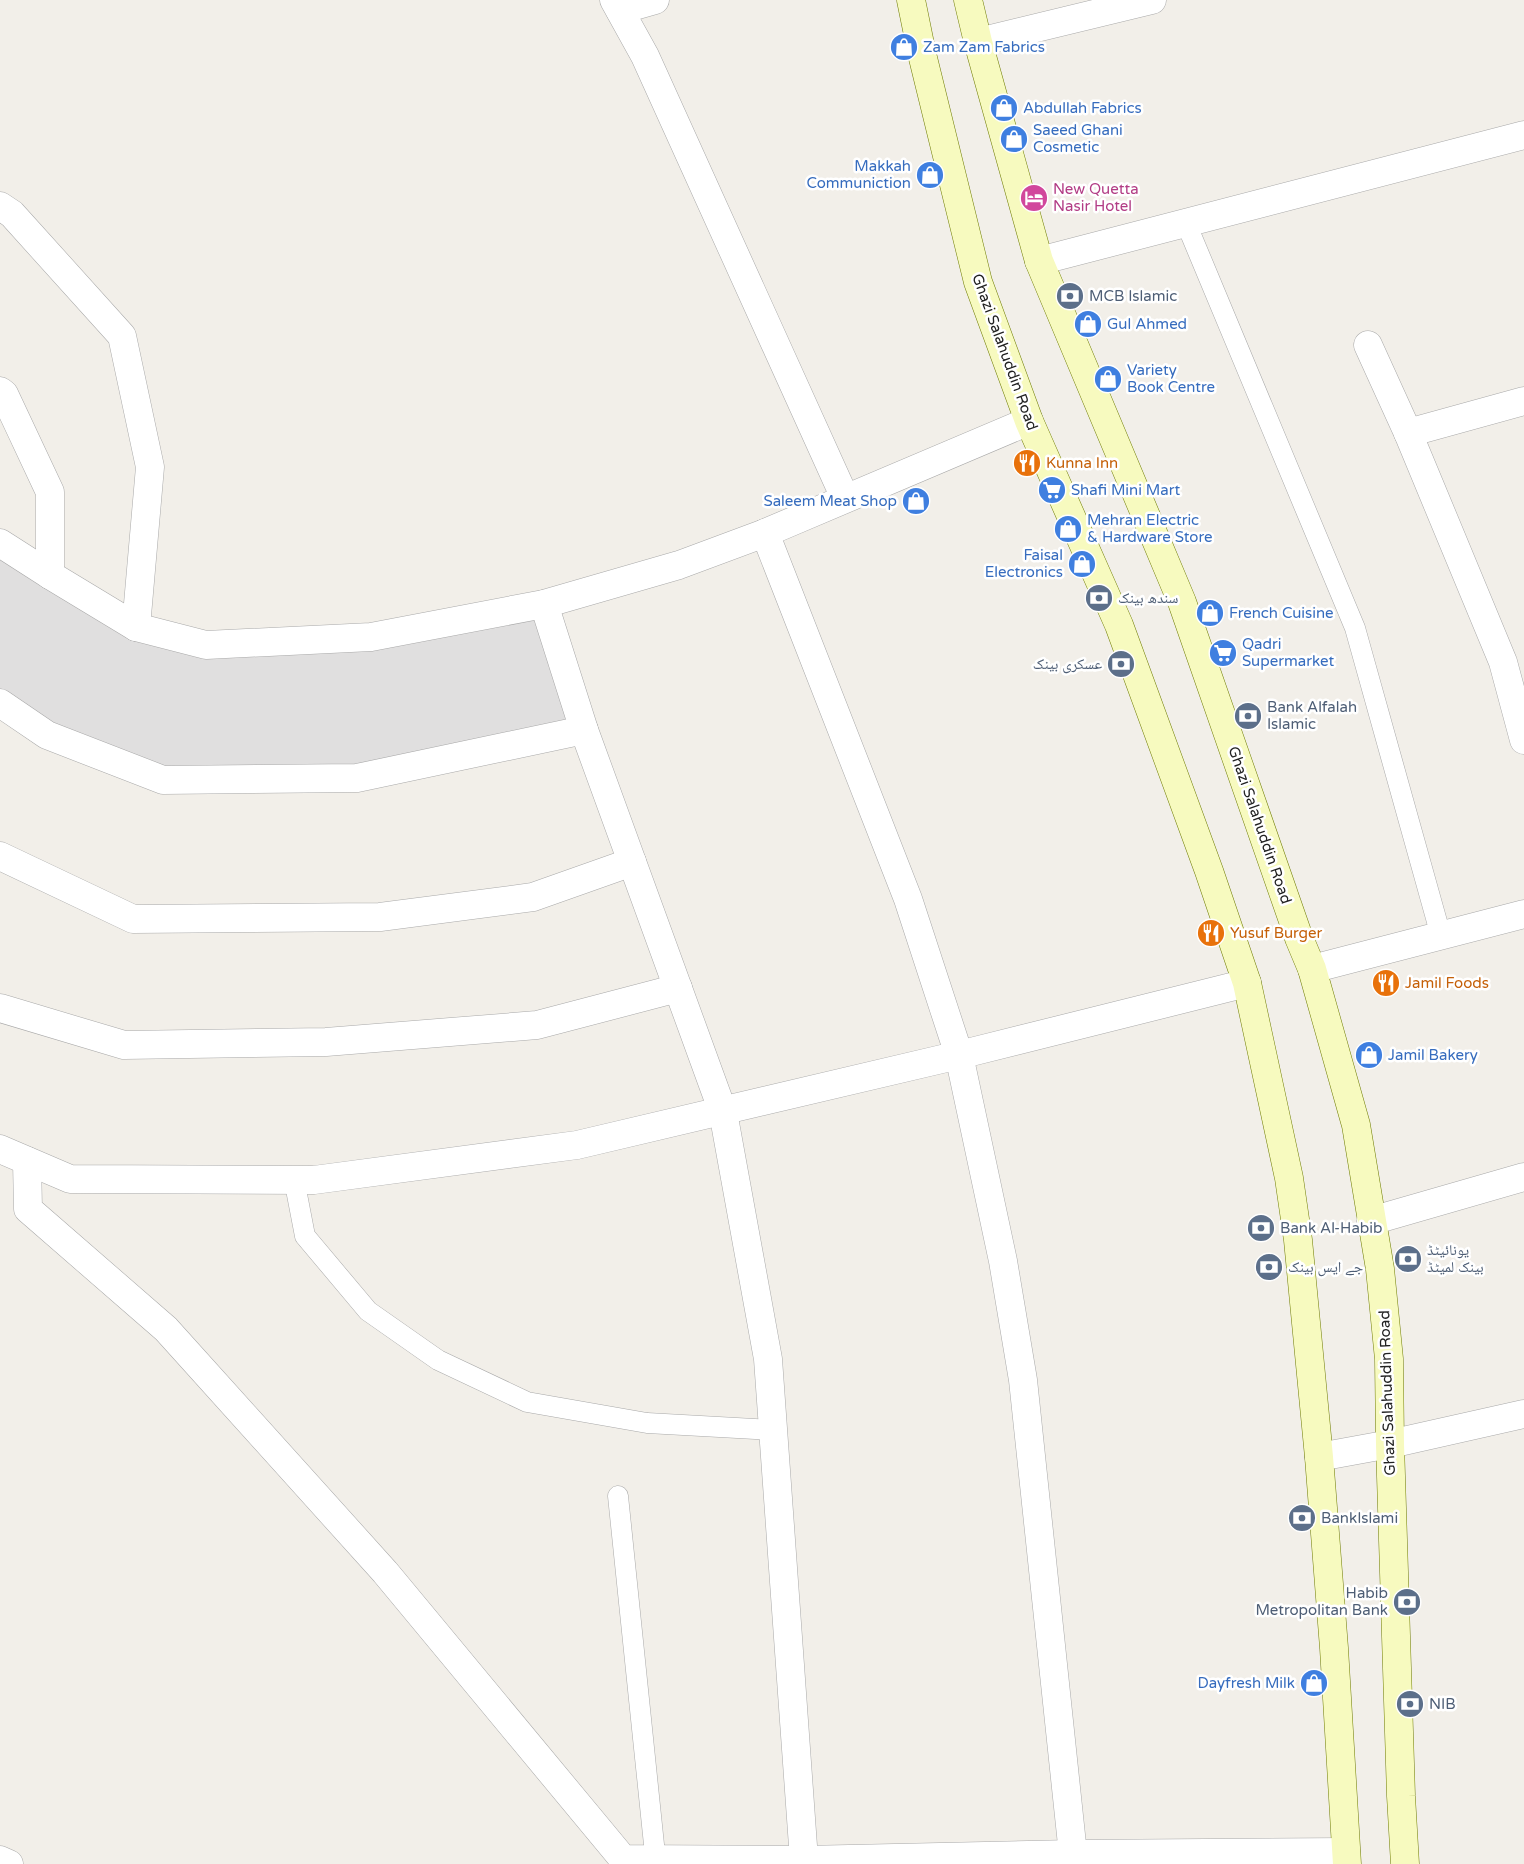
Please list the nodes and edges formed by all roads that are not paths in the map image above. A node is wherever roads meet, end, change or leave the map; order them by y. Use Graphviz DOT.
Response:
graph roads {
  1 [pos="655,0"];
  2 [pos="911,0"];
  3 [pos="968,0"];
  4 [pos="1152,0"];
  5 [pos="617,5"];
  6 [pos="978,42"];
  7 [pos="1524,135"];
  8 [pos="0,206"];
  9 [pos="1186,222"];
  10 [pos="1039,261"];
  11 [pos="1368,345"];
  12 [pos="0,391"];
  13 [pos="1524,401"];
  14 [pos="1029,421"];
  15 [pos="1408,433"];
  16 [pos="845,498"];
  17 [pos="765,533"];
  18 [pos="0,543"];
  19 [pos="50,575"];
  20 [pos="544,604"];
  21 [pos="136,627"];
  22 [pos="1513,659"];
  23 [pos="0,703"];
  24 [pos="584,730"];
  25 [pos="1524,740"];
  26 [pos="0,856"];
  27 [pos="632,862"];
  28 [pos="1524,914"];
  29 [pos="1441,936"];
  30 [pos="1312,969"];
  31 [pos="1247,983"];
  32 [pos="678,988"];
  33 [pos="0,1008"];
  34 [pos="959,1055"];
  35 [pos="723,1112"];
  36 [pos="0,1149"];
  37 [pos="26,1161"];
  38 [pos="1524,1177"];
  39 [pos="294,1179"];
  40 [pos="1371,1221"];
  41 [pos="1524,1414"];
  42 [pos="774,1430"];
  43 [pos="1390,1444"];
  44 [pos="1319,1457"];
  45 [pos="618,1496"];
  46 [pos="1072,1854"];
  47 [pos="1347,1858"];
  48 [pos="0,1860"];
  49 [pos="804,1860"];
  50 [pos="656,1862"];
  51 [pos="9,1864"];
  52 [pos="1405,1864"];
  1 -- 5 [label="street"];
  2 -- 14 [label="main road, Ghazi Salahuddin Road"];
  3 -- 6 [label="main road, Ghazi Salahuddin Road"];
  4 -- 6 [label="street"];
  5 -- 16 [label="street"];
  6 -- 10 [label="main road, Ghazi Salahuddin Road"];
  7 -- 9 [label="street"];
  8 -- 21 [label="street"];
  9 -- 10 [label="street"];
  9 -- 29 [label="lane"];
  10 -- 30 [label="main road, Ghazi Salahuddin Road"];
  11 -- 15 [label="street"];
  12 -- 19 [label="street"];
  13 -- 15 [label="street"];
  14 -- 16 [label="street"];
  14 -- 31 [label="main road, Ghazi Salahuddin Road"];
  15 -- 22 [label="street"];
  16 -- 17 [label="street"];
  17 -- 20 [label="street"];
  17 -- 34 [label="street"];
  18 -- 19 [label="street"];
  19 -- 21 [label="street"];
  20 -- 21 [label="street"];
  20 -- 24 [label="street"];
  22 -- 25 [label="street"];
  23 -- 24 [label="street"];
  24 -- 27 [label="street"];
  26 -- 27 [label="street"];
  27 -- 32 [label="street"];
  28 -- 29 [label="street"];
  29 -- 30 [label="street"];
  30 -- 40 [label="main road, Ghazi Salahuddin Road"];
  31 -- 34 [label="street"];
  31 -- 44 [label="main road, Ghazi Salahuddin Road"];
  32 -- 33 [label="street"];
  32 -- 35 [label="street"];
  34 -- 35 [label="street"];
  34 -- 46 [label="street"];
  35 -- 39 [label="street"];
  35 -- 42 [label="street"];
  36 -- 37 [label="street"];
  37 -- 39 [label="street"];
  37 -- 50 [label="street"];
  38 -- 40 [label="street"];
  39 -- 42 [label="lane"];
  40 -- 43 [label="main road, Ghazi Salahuddin Road"];
  41 -- 43 [label="street"];
  42 -- 49 [label="street"];
  43 -- 44 [label="street"];
  43 -- 52 [label="main road, Ghazi Salahuddin Road"];
  44 -- 47 [label="main road, Ghazi Salahuddin Road"];
  45 -- 50 [label="lane"];
  46 -- 47 [label="street"];
  46 -- 49 [label="street"];
  48 -- 51 [label="street"];
  49 -- 50 [label="street"];
}
